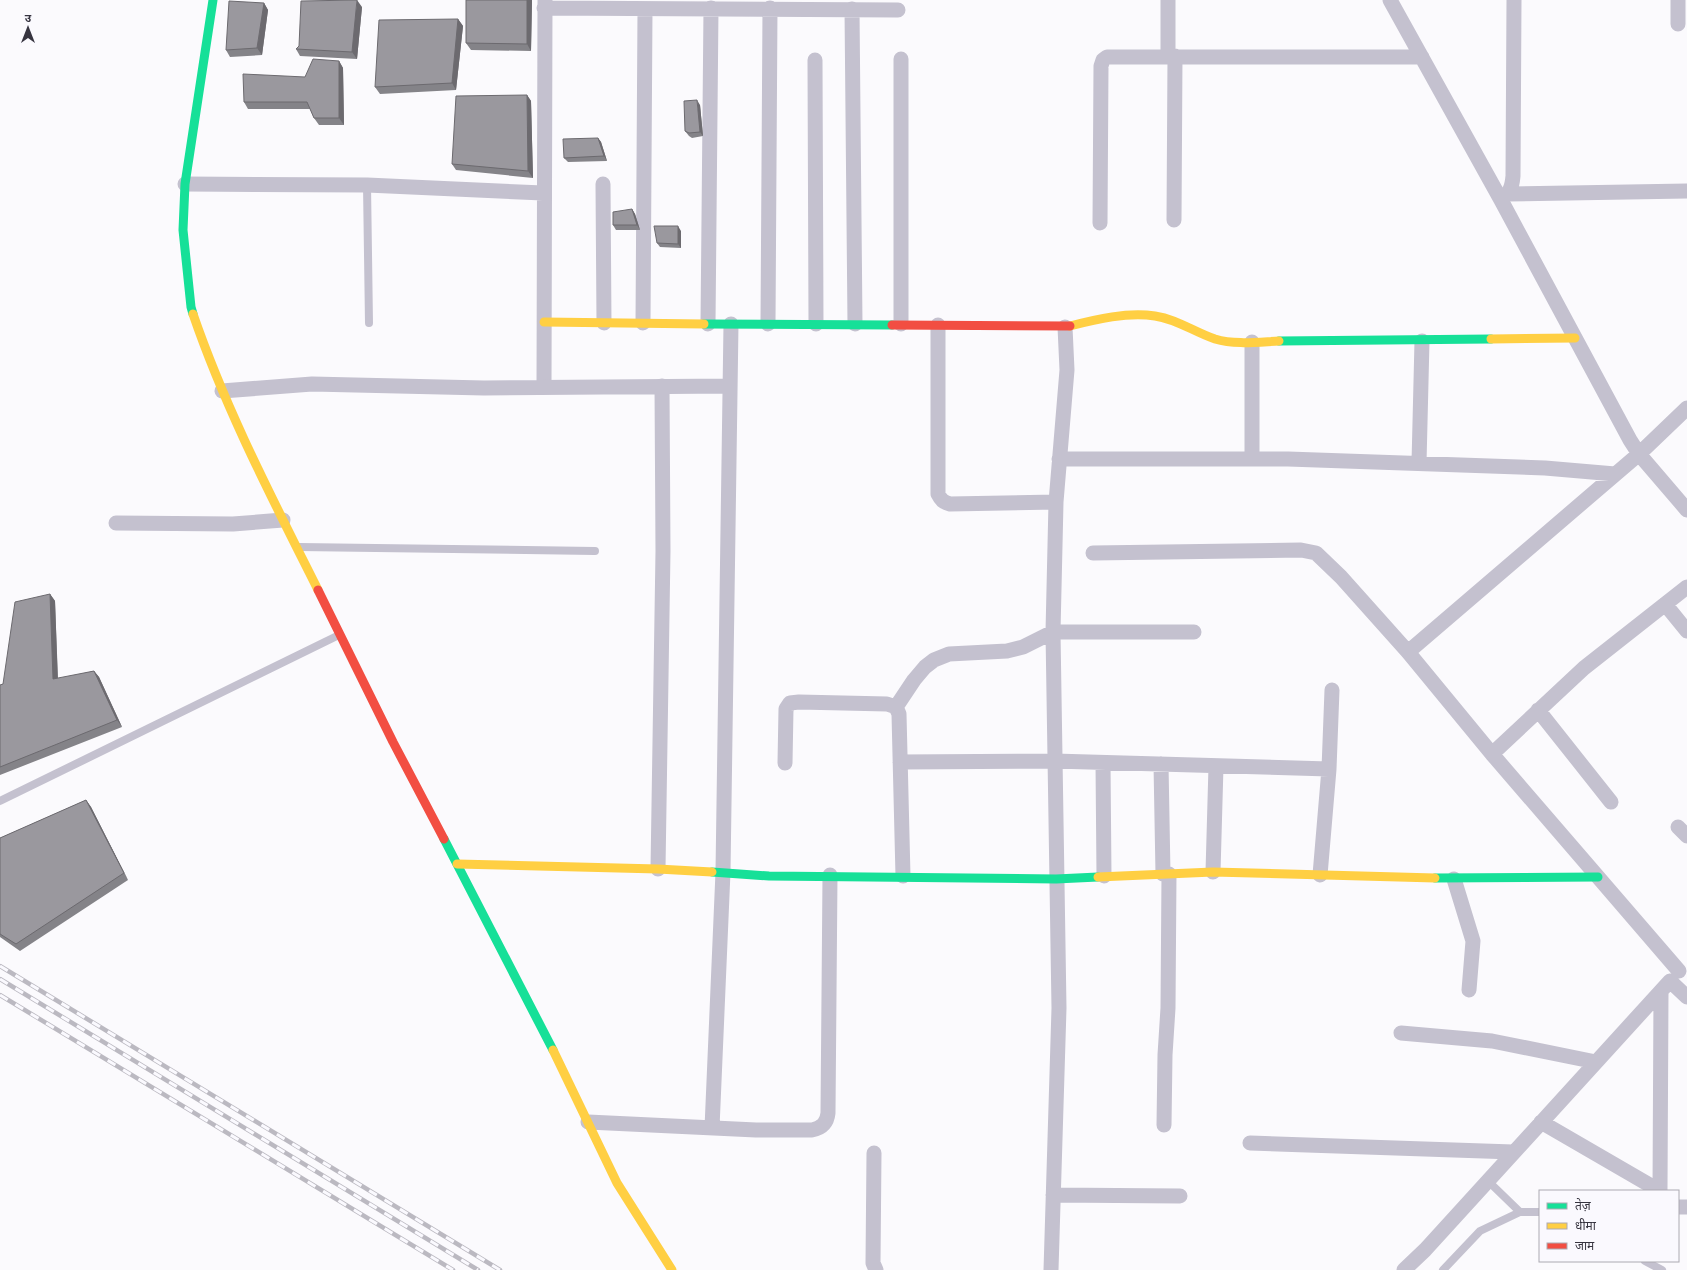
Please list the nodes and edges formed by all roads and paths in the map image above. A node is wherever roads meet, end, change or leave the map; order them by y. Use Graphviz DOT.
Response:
graph roads {
  1 [pos="213,0"];
  2 [pos="1168,0"];
  3 [pos="1390,0"];
  4 [pos="1514,0"];
  5 [pos="1678,0"];
  6 [pos="544,4"];
  7 [pos="711,8"];
  8 [pos="770,8"];
  9 [pos="852,9"];
  10 [pos="645,10"];
  11 [pos="898,10"];
  12 [pos="1678,24"];
  13 [pos="1172,56"];
  14 [pos="1422,57"];
  15 [pos="901,59"];
  16 [pos="815,60"];
  17 [pos="185,184"];
  18 [pos="602,184"];
  19 [pos="367,185"];
  20 [pos="1687,191"];
  21 [pos="543,193"];
  22 [pos="1505,197"];
  23 [pos="1174,220"];
  24 [pos="1100,223"];
  25 [pos="369,322"];
  26 [pos="544,322"];
  27 [pos="604,322"];
  28 [pos="644,323"];
  29 [pos="708,324"];
  30 [pos="731,324"];
  31 [pos="768,324"];
  32 [pos="816,324"];
  33 [pos="856,324"];
  34 [pos="901,324"];
  35 [pos="938,324"];
  36 [pos="1065,326"];
  37 [pos="1575,338"];
  38 [pos="1422,340"];
  39 [pos="1252,342"];
  40 [pos="662,386"];
  41 [pos="730,386"];
  42 [pos="544,387"];
  43 [pos="222,391"];
  44 [pos="1687,408"];
  45 [pos="1639,454"];
  46 [pos="1059,458"];
  47 [pos="1252,458"];
  48 [pos="1419,463"];
  49 [pos="1615,474"];
  50 [pos="1056,502"];
  51 [pos="1687,510"];
  52 [pos="283,520"];
  53 [pos="116,523"];
  54 [pos="296,547"];
  55 [pos="595,550"];
  56 [pos="1093,553"];
  57 [pos="1687,587"];
  58 [pos="1665,604"];
  59 [pos="1687,631"];
  60 [pos="1053,632"];
  61 [pos="1194,632"];
  62 [pos="340,635"];
  63 [pos="1408,652"];
  64 [pos="1332,690"];
  65 [pos="896,707"];
  66 [pos="1538,710"];
  67 [pos="1492,754"];
  68 [pos="1054,761"];
  69 [pos="900,762"];
  70 [pos="1103,762"];
  71 [pos="785,763"];
  72 [pos="1161,764"];
  73 [pos="1216,766"];
  74 [pos="1329,769"];
  75 [pos="0,801"];
  76 [pos="1611,802"];
  77 [pos="457,864"];
  78 [pos="658,868"];
  79 [pos="723,872"];
  80 [pos="1213,872"];
  81 [pos="1166,874"];
  82 [pos="1320,874"];
  83 [pos="830,875"];
  84 [pos="903,876"];
  85 [pos="1104,876"];
  86 [pos="1598,876"];
  87 [pos="1454,878"];
  88 [pos="1056,879"];
  89 [pos="1674,976"];
  90 [pos="1469,990"];
  91 [pos="1687,997"];
  92 [pos="1401,1033"];
  93 [pos="1596,1062"];
  94 [pos="588,1122"];
  95 [pos="1541,1122"];
  96 [pos="1164,1124"];
  97 [pos="712,1128"];
  98 [pos="1250,1143"];
  99 [pos="1514,1152"];
  100 [pos="874,1153"];
  101 [pos="1488,1181"];
  102 [pos="1658,1190"];
  103 [pos="1660,1190"];
  104 [pos="1053,1194"];
  105 [pos="1180,1196"];
  106 [pos="1520,1212"];
  107 [pos="1539,1212"];
  108 [pos="1647,1262"];
  109 [pos="672,1270"];
  110 [pos="876,1270"];
  111 [pos="1051,1270"];
  112 [pos="1404,1270"];
  113 [pos="1443,1270"];
  114 [pos="1662,1270"];
  1 -- 17 [label="street"];
  2 -- 13 [label="street"];
  3 -- 14 [label="street"];
  4 -- 22 [label="street"];
  5 -- 12 [label="street"];
  6 -- 10 [label="street"];
  6 -- 21 [label="street"];
  7 -- 8 [label="street"];
  7 -- 10 [label="street"];
  7 -- 29 [label="street"];
  8 -- 9 [label="street"];
  8 -- 31 [label="street"];
  9 -- 11 [label="street"];
  9 -- 33 [label="street"];
  10 -- 28 [label="street"];
  13 -- 14 [label="street"];
  13 -- 23 [label="street"];
  13 -- 24 [label="street"];
  14 -- 22 [label="street"];
  15 -- 34 [label="street"];
  16 -- 32 [label="street"];
  17 -- 19 [label="street"];
  17 -- 43 [label="street"];
  18 -- 27 [label="street"];
  19 -- 21 [label="street"];
  19 -- 25 [label="lane"];
  20 -- 22 [label="street"];
  21 -- 26 [label="street"];
  22 -- 37 [label="street"];
  26 -- 27 [label="street"];
  26 -- 42 [label="street"];
  27 -- 28 [label="street"];
  28 -- 29 [label="street"];
  29 -- 30 [label="street"];
  30 -- 31 [label="street"];
  30 -- 41 [label="street"];
  31 -- 32 [label="street"];
  32 -- 33 [label="street"];
  33 -- 34 [label="street"];
  34 -- 35 [label="street"];
  35 -- 36 [label="street"];
  35 -- 50 [label="street"];
  36 -- 39 [label="street"];
  36 -- 46 [label="street"];
  37 -- 38 [label="street"];
  37 -- 45 [label="street"];
  38 -- 39 [label="street"];
  38 -- 48 [label="street"];
  39 -- 47 [label="street"];
  40 -- 41 [label="street"];
  40 -- 42 [label="street"];
  40 -- 78 [label="street"];
  41 -- 79 [label="street"];
  42 -- 43 [label="street"];
  43 -- 52 [label="street"];
  44 -- 45 [label="street"];
  45 -- 49 [label="street"];
  45 -- 51 [label="street"];
  46 -- 47 [label="street"];
  46 -- 50 [label="street"];
  47 -- 48 [label="street"];
  48 -- 49 [label="street"];
  49 -- 63 [label="street"];
  50 -- 60 [label="street"];
  52 -- 53 [label="street"];
  52 -- 54 [label="street"];
  54 -- 55 [label="lane"];
  54 -- 62 [label="street"];
  56 -- 63 [label="street"];
  57 -- 58 [label="street"];
  58 -- 59 [label="street"];
  58 -- 66 [label="street"];
  60 -- 61 [label="street"];
  60 -- 65 [label="street"];
  60 -- 68 [label="street"];
  62 -- 75 [label="lane"];
  62 -- 77 [label="street"];
  63 -- 67 [label="street"];
  64 -- 74 [label="street"];
  65 -- 69 [label="street"];
  65 -- 71 [label="street"];
  66 -- 67 [label="street"];
  66 -- 76 [label="street"];
  67 -- 86 [label="street"];
  68 -- 69 [label="street"];
  68 -- 70 [label="street"];
  68 -- 88 [label="street"];
  69 -- 84 [label="street"];
  70 -- 72 [label="street"];
  70 -- 85 [label="street"];
  72 -- 73 [label="street"];
  72 -- 81 [label="street"];
  73 -- 74 [label="street"];
  73 -- 80 [label="street"];
  74 -- 82 [label="street"];
  77 -- 78 [label="street"];
  77 -- 94 [label="street"];
  78 -- 79 [label="street"];
  79 -- 83 [label="street"];
  79 -- 97 [label="street"];
  80 -- 81 [label="street"];
  80 -- 82 [label="street"];
  81 -- 85 [label="street"];
  81 -- 96 [label="street"];
  82 -- 87 [label="street"];
  83 -- 84 [label="street"];
  83 -- 97 [label="street"];
  84 -- 88 [label="street"];
  85 -- 88 [label="street"];
  86 -- 87 [label="street"];
  86 -- 89 [label="street"];
  87 -- 90 [label="street"];
  88 -- 104 [label="street"];
  89 -- 91 [label="street"];
  89 -- 93 [label="street"];
  89 -- 103 [label="street"];
  92 -- 93 [label="street"];
  93 -- 95 [label="street"];
  94 -- 97 [label="street"];
  94 -- 109 [label="street"];
  95 -- 99 [label="street"];
  95 -- 102 [label="street"];
  98 -- 99 [label="street"];
  99 -- 101 [label="street"];
  100 -- 110 [label="street"];
  101 -- 106 [label="lane"];
  101 -- 112 [label="street"];
  104 -- 105 [label="street"];
  104 -- 111 [label="street"];
  106 -- 107 [label="lane"];
  106 -- 113 [label="lane"];
  108 -- 114 [label="lane"];
}
